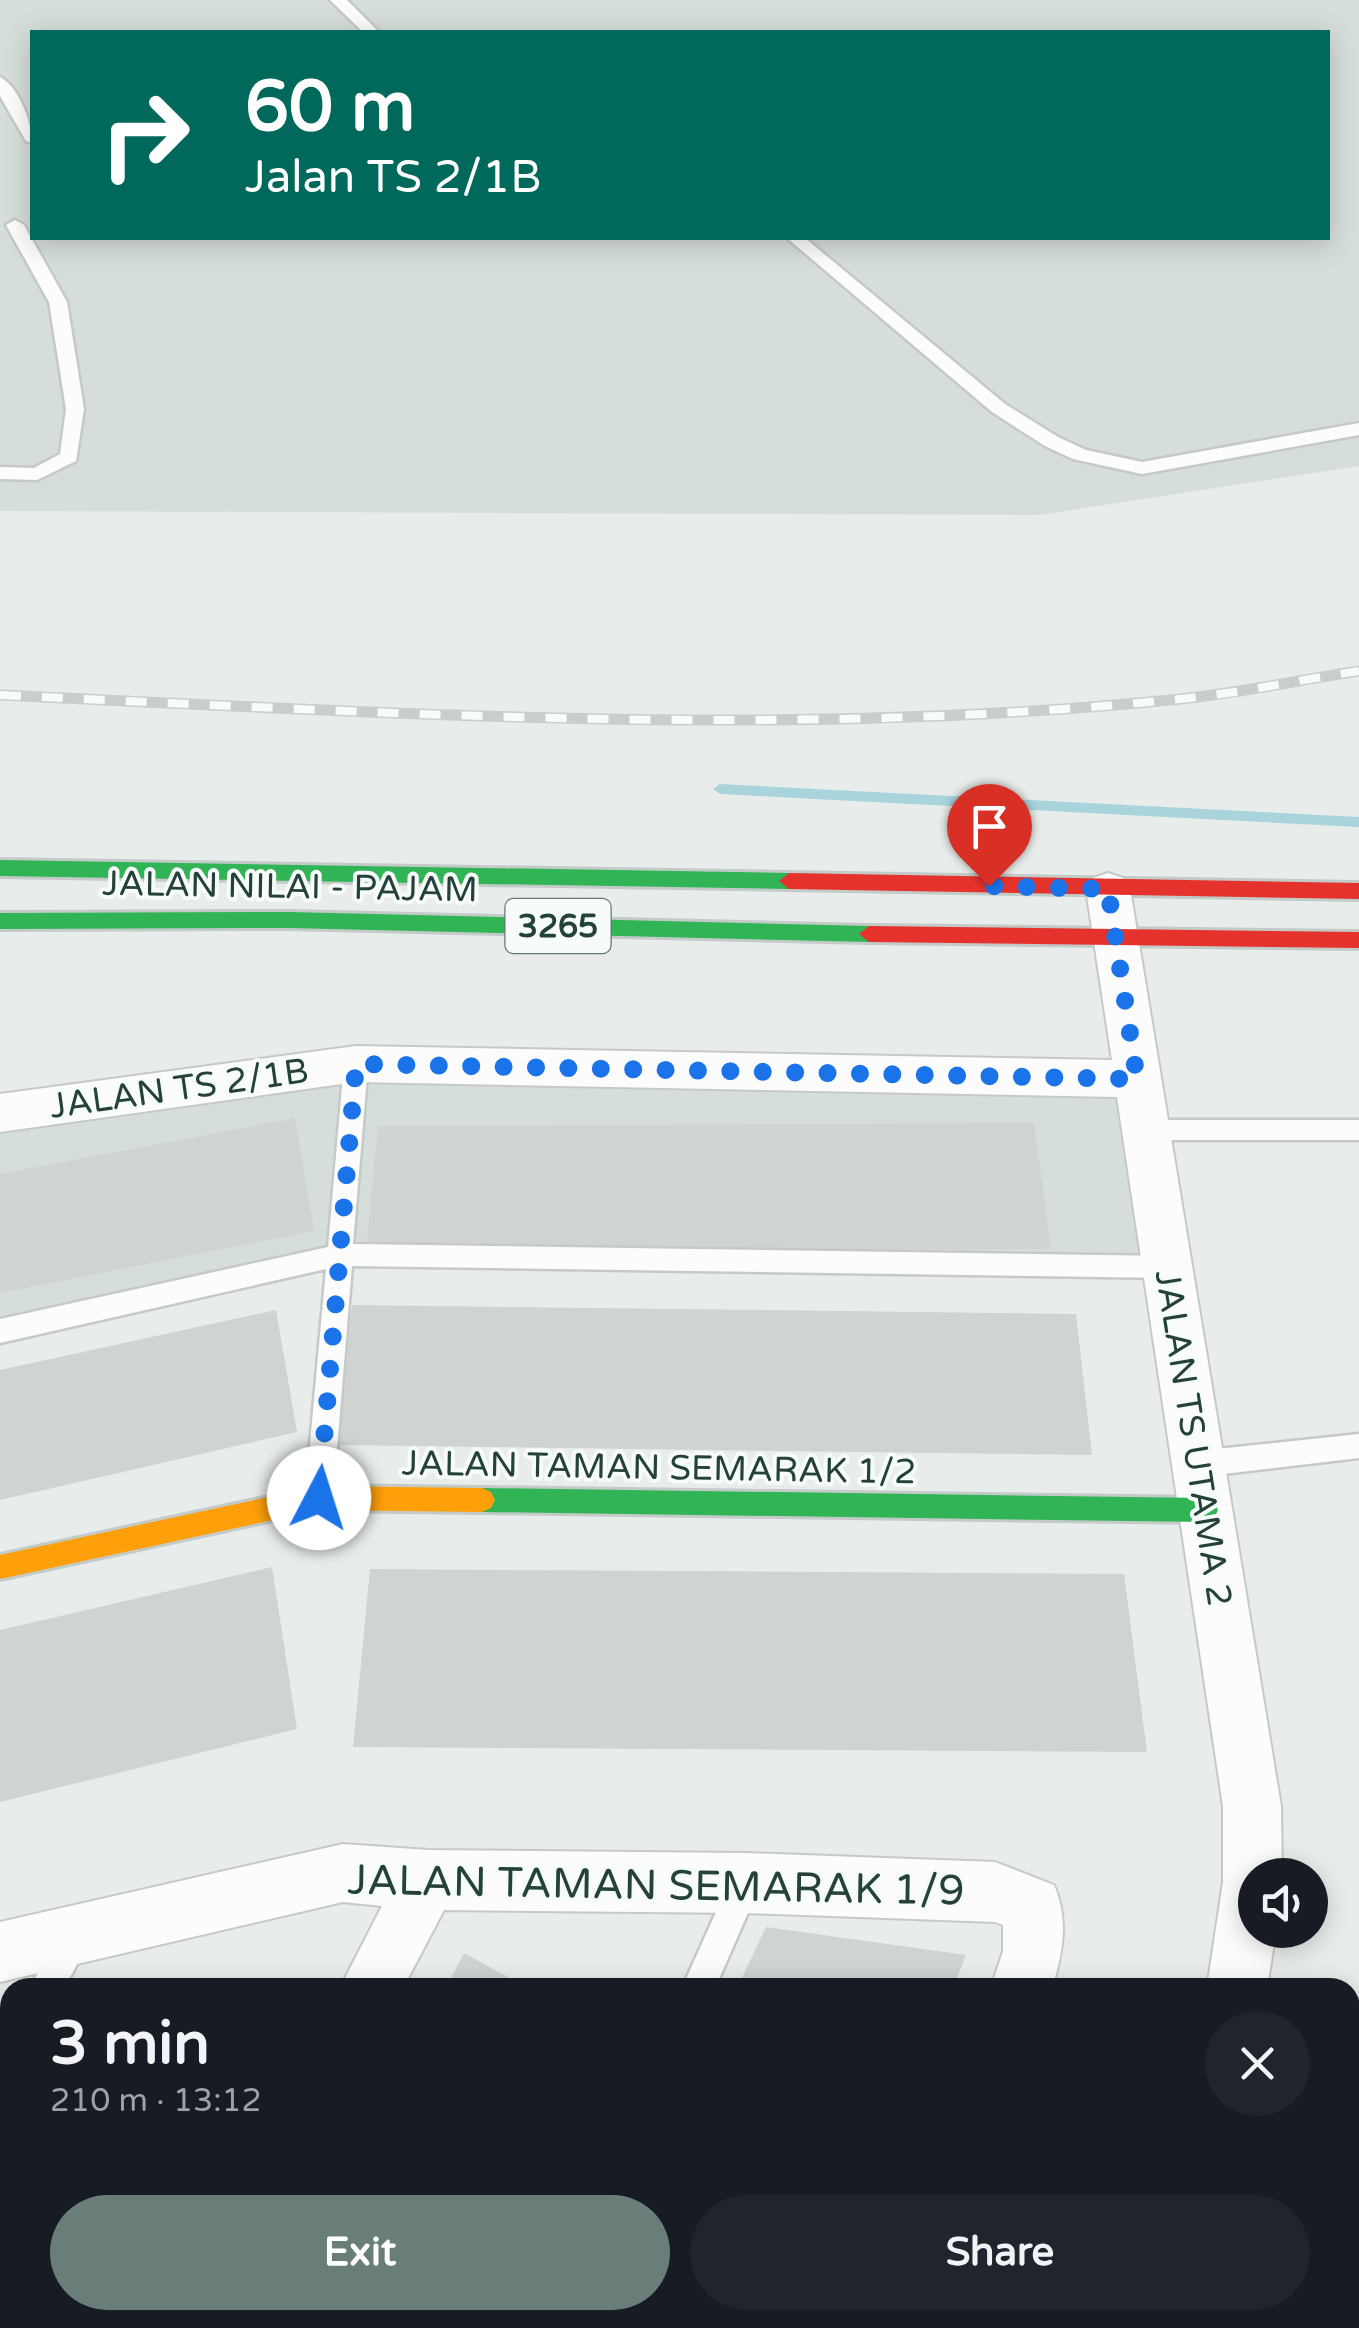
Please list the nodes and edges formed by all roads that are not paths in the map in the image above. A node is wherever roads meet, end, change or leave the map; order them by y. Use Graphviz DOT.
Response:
graph roads {
  1 [pos="338,0"];
  2 [pos="369,30"];
  3 [pos="0,82"];
  4 [pos="30,134"];
  5 [pos="16,225"];
  6 [pos="797,240"];
  7 [pos="1359,429"];
  8 [pos="0,474"];
  9 [pos="0,868"];
  10 [pos="1108,889"];
  11 [pos="1359,891"];
  12 [pos="0,921"];
  13 [pos="1115,937"];
  14 [pos="1359,940"];
  15 [pos="356,1064"];
  16 [pos="1137,1079"];
  17 [pos="0,1113"];
  18 [pos="1145,1130"];
  19 [pos="1359,1130"];
  20 [pos="340,1255"];
  21 [pos="1167,1267"];
  22 [pos="0,1331"];
  23 [pos="1359,1446"];
  24 [pos="1202,1487"];
  25 [pos="319,1498"];
  26 [pos="0,1567"];
  27 [pos="428,1880"];
  28 [pos="745,1883"];
  29 [pos="76,1937"];
  30 [pos="0,1952"];
  31 [pos="1027,1969"];
  32 [pos="51,1978"];
  33 [pos="375,1978"];
  34 [pos="702,1978"];
  35 [pos="1239,1978"];
  1 -- 2 [label="lane"];
  3 -- 4 [label="lane"];
  5 -- 8 [label="lane"];
  6 -- 7 [label="lane"];
  9 -- 10 [label="main road, JALAN NILAI - PAJAM / 3265"];
  10 -- 11 [label="main road, JALAN NILAI - PAJAM / 3265"];
  10 -- 13 [label="street, JALAN TS UTAMA 2"];
  12 -- 13 [label="main road, JALAN NILAI - PAJAM / 3265"];
  13 -- 14 [label="main road, JALAN NILAI - PAJAM / 3265"];
  13 -- 16 [label="street, JALAN TS UTAMA 2"];
  15 -- 16 [label="street, JALAN TS 2/1B"];
  15 -- 17 [label="street, JALAN TS 2/1B"];
  15 -- 20 [label="lane"];
  16 -- 18 [label="street, JALAN TS UTAMA 2"];
  18 -- 19 [label="lane"];
  18 -- 21 [label="street, JALAN TS UTAMA 2"];
  20 -- 21 [label="lane"];
  20 -- 22 [label="lane"];
  20 -- 25 [label="lane"];
  21 -- 24 [label="street, JALAN TS UTAMA 2"];
  23 -- 24 [label="lane"];
  24 -- 25 [label="main road, JALAN TAMAN SEMARAK 1/2"];
  24 -- 35 [label="street, JALAN TS UTAMA 2"];
  25 -- 26 [label="main road, JALAN TAMAN SEMARAK 1/2"];
  27 -- 28 [label="street, JALAN TAMAN SEMARAK 1/9"];
  27 -- 29 [label="street, JALAN TAMAN SEMARAK 1/9"];
  27 -- 33 [label="street"];
  28 -- 31 [label="street, JALAN TAMAN SEMARAK 1/9"];
  28 -- 34 [label="lane"];
  29 -- 30 [label="street, JALAN TAMAN SEMARAK 1/9"];
  29 -- 32 [label="lane"];
}
